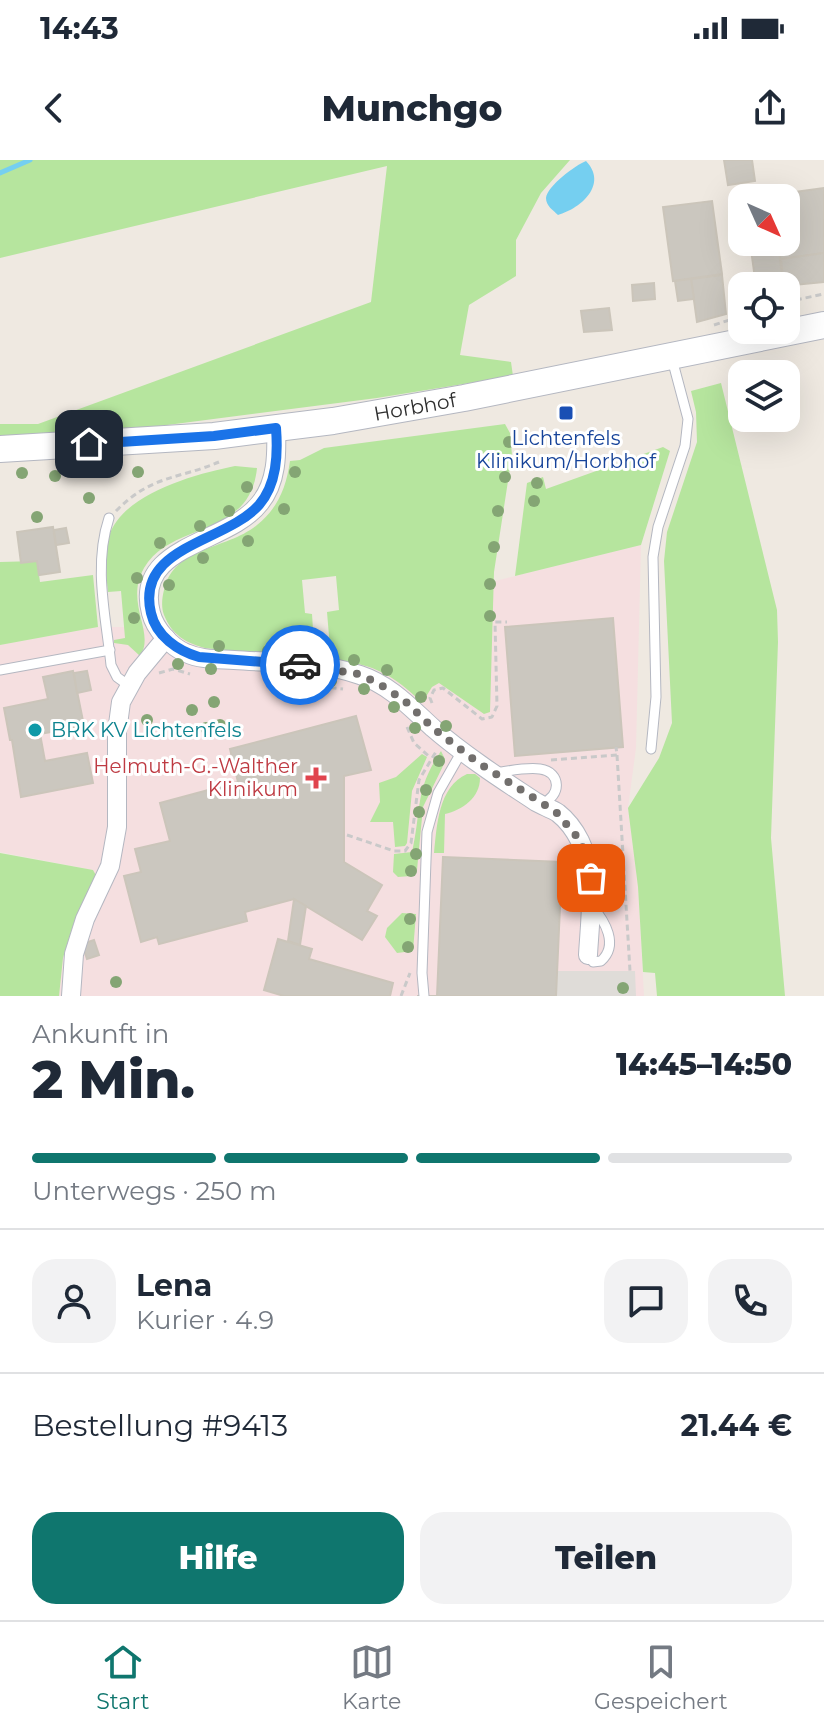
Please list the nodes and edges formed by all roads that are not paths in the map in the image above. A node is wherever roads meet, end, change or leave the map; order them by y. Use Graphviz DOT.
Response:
graph roads {
  1 [pos="824,325"];
  2 [pos="671,356"];
  3 [pos="276,428"];
  4 [pos="0,449"];
  5 [pos="109,518"];
  6 [pos="166,638"];
  7 [pos="110,650"];
  8 [pos="0,670"];
  9 [pos="128,685"];
  10 [pos="651,749"];
  11 [pos="462,751"];
  12 [pos="492,773"];
  13 [pos="540,804"];
  14 [pos="588,955"];
  15 [pos="71,996"];
  16 [pos="424,996"];
  1 -- 2 [label="main road, Horbhof"];
  2 -- 3 [label="main road, Horbhof"];
  2 -- 10 [label="lane"];
  3 -- 4 [label="main road, Horbhof"];
  3 -- 6 [label="street"];
  5 -- 7 [label="lane"];
  6 -- 9 [label="street"];
  6 -- 11 [label="street"];
  7 -- 8 [label="lane"];
  7 -- 9 [label="lane"];
  9 -- 15 [label="street"];
  11 -- 12 [label="street"];
  11 -- 16 [label="lane"];
  12 -- 13 [label="street"];
  12 -- 13 [label="lane"];
  13 -- 14 [label="street"];
}
